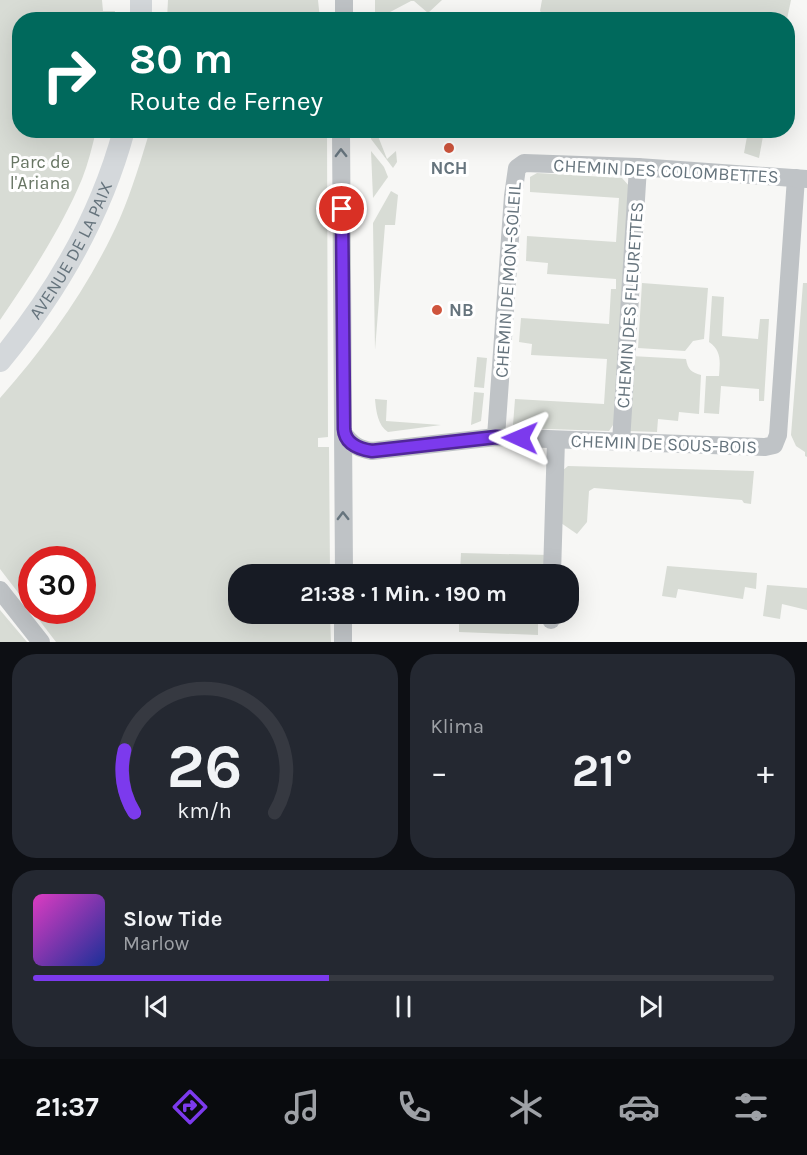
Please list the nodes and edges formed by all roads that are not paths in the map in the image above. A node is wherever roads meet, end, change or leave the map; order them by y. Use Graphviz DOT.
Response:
graph roads {
  1 [pos="121,138"];
  2 [pos="341,138"];
  3 [pos="524,163"];
  4 [pos="639,167"];
  5 [pos="801,178"];
  6 [pos="0,361"];
  7 [pos="344,434"];
  8 [pos="496,437"];
  9 [pos="556,440"];
  10 [pos="621,442"];
  11 [pos="344,564"];
  12 [pos="552,564"];
  13 [pos="0,590"];
  14 [pos="343,624"];
  15 [pos="41,642"];
  16 [pos="343,642"];
  1 -- 6 [label="main road, AVENUE DE LA PAIX"];
  7 -- 2 [label="street, one-way"];
  3 -- 4 [label="street, CHEMIN DES COLOMBETTES"];
  3 -- 8 [label="street, CHEMIN DE MON-SOLEIL"];
  4 -- 5 [label="street, CHEMIN DES COLOMBETTES"];
  4 -- 10 [label="street, CHEMIN DES FLEURETTES"];
  5 -- 10 [label="street, CHEMIN DE SOUS-BOIS"];
  7 -- 8 [label="street, CHEMIN DE SOUS-BOIS"];
  11 -- 7 [label="street, one-way"];
  8 -- 9 [label="street, CHEMIN DE SOUS-BOIS"];
  9 -- 10 [label="street, CHEMIN DE SOUS-BOIS"];
  9 -- 12 [label="street"];
  13 -- 15 [label="street"];
  14 -- 16 [label="street"];
}
